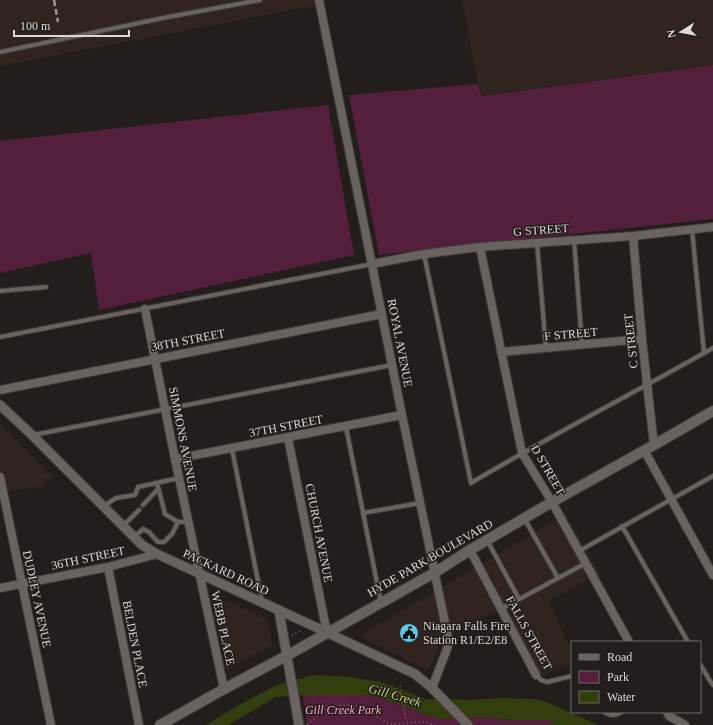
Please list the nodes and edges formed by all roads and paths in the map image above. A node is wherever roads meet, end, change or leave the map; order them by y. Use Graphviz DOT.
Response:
graph roads {
  1 [pos="260,0"];
  2 [pos="320,0"];
  3 [pos="0,52"];
  4 [pos="713,227"];
  5 [pos="692,230"];
  6 [pos="633,236"];
  7 [pos="574,240"];
  8 [pos="537,243"];
  9 [pos="480,247"];
  10 [pos="424,254"];
  11 [pos="372,264"];
  12 [pos="46,287"];
  13 [pos="0,291"];
  14 [pos="145,309"];
  15 [pos="382,314"];
  16 [pos="0,336"];
  17 [pos="642,339"];
  18 [pos="582,345"];
  19 [pos="546,348"];
  20 [pos="713,348"];
  21 [pos="501,352"];
  22 [pos="704,353"];
  23 [pos="155,359"];
  24 [pos="392,365"];
  25 [pos="647,385"];
  26 [pos="0,390"];
  27 [pos="0,405"];
  28 [pos="165,410"];
  29 [pos="713,411"];
  30 [pos="402,415"];
  31 [pos="346,427"];
  32 [pos="32,435"];
  33 [pos="288,438"];
  34 [pos="654,445"];
  35 [pos="232,449"];
  36 [pos="644,450"];
  37 [pos="522,453"];
  38 [pos="175,459"];
  39 [pos="713,476"];
  40 [pos="0,477"];
  41 [pos="179,478"];
  42 [pos="157,483"];
  43 [pos="158,489"];
  44 [pos="671,499"];
  45 [pos="552,502"];
  46 [pos="420,503"];
  47 [pos="103,506"];
  48 [pos="143,506"];
  49 [pos="139,510"];
  50 [pos="363,513"];
  51 [pos="524,518"];
  52 [pos="178,522"];
  53 [pos="188,522"];
  54 [pos="123,526"];
  55 [pos="622,526"];
  56 [pos="134,537"];
  57 [pos="487,540"];
  58 [pos="470,550"];
  59 [pos="579,551"];
  60 [pos="157,554"];
  61 [pos="586,563"];
  62 [pos="108,567"];
  63 [pos="199,573"];
  64 [pos="434,573"];
  65 [pos="713,575"];
  66 [pos="558,578"];
  67 [pos="22,583"];
  68 [pos="0,588"];
  69 [pos="519,599"];
  70 [pos="262,602"];
  71 [pos="381,603"];
  72 [pos="501,609"];
  73 [pos="280,610"];
  74 [pos="300,631"];
  75 [pos="327,632"];
  76 [pos="288,637"];
  77 [pos="628,641"];
  78 [pos="687,641"];
  79 [pos="288,655"];
  80 [pos="701,666"];
  81 [pos="536,675"];
  82 [pos="571,676"];
  83 [pos="713,685"];
  84 [pos="400,686"];
  85 [pos="432,688"];
  86 [pos="224,689"];
  87 [pos="606,713"];
  88 [pos="620,713"];
  89 [pos="668,713"];
  90 [pos="406,721"];
  91 [pos="465,723"];
  92 [pos="406,724"];
  93 [pos="51,725"];
  94 [pos="139,725"];
  95 [pos="160,725"];
  96 [pos="300,725"];
  97 [pos="435,725"];
  98 [pos="685,725"];
  1 -- 3 [label="lane"];
  2 -- 11 [label="street, ROYAL AVENUE"];
  4 -- 5 [label="street, G STREET"];
  5 -- 6 [label="street, G STREET"];
  5 -- 22 [label="lane"];
  6 -- 7 [label="street, G STREET"];
  6 -- 17 [label="street, C STREET"];
  7 -- 8 [label="street, G STREET"];
  7 -- 18 [label="lane"];
  8 -- 9 [label="street, G STREET"];
  8 -- 19 [label="lane"];
  9 -- 10 [label="street, G STREET"];
  9 -- 21 [label="street, D STREET"];
  10 -- 11 [label="street, G STREET"];
  10 -- 37 [label="lane"];
  11 -- 14 [label="lane"];
  11 -- 15 [label="street, ROYAL AVENUE"];
  12 -- 13 [label="lane"];
  14 -- 16 [label="lane"];
  14 -- 23 [label="street, SIMMONS AVENUE"];
  15 -- 23 [label="street, 38TH STREET"];
  15 -- 24 [label="street, ROYAL AVENUE"];
  17 -- 18 [label="street, F STREET"];
  17 -- 25 [label="street, C STREET"];
  18 -- 19 [label="street, F STREET"];
  19 -- 21 [label="street, F STREET"];
  20 -- 22 [label="lane"];
  21 -- 37 [label="street, D STREET"];
  22 -- 25 [label="lane"];
  23 -- 26 [label="street, 38TH STREET"];
  23 -- 28 [label="street, SIMMONS AVENUE"];
  24 -- 28 [label="lane"];
  24 -- 30 [label="street, ROYAL AVENUE"];
  25 -- 34 [label="street, C STREET"];
  25 -- 37 [label="lane"];
  27 -- 32 [label="street, PACKARD ROAD"];
  28 -- 32 [label="lane"];
  28 -- 38 [label="street, SIMMONS AVENUE"];
  29 -- 34 [label="main road, HYDE PARK BOULEVARD"];
  30 -- 31 [label="street, 37TH STREET"];
  30 -- 46 [label="street, ROYAL AVENUE"];
  31 -- 33 [label="street, 37TH STREET"];
  31 -- 50 [label="lane"];
  32 -- 47 [label="street, PACKARD ROAD"];
  33 -- 35 [label="street, 37TH STREET"];
  33 -- 75 [label="street, CHURCH AVENUE"];
  34 -- 36 [label="main road, HYDE PARK BOULEVARD"];
  35 -- 38 [label="street, 37TH STREET"];
  35 -- 70 [label="lane"];
  36 -- 44 [label="street"];
  36 -- 45 [label="main road, HYDE PARK BOULEVARD"];
  37 -- 45 [label="street, D STREET"];
  38 -- 41 [label="street, SIMMONS AVENUE"];
  39 -- 44 [label="lane"];
  40 -- 67 [label="street, DUDLEY AVENUE"];
  41 -- 42 [label="lane"];
  41 -- 53 [label="street, SIMMONS AVENUE"];
  42 -- 43 [label="lane"];
  42 -- 47 [label="lane"];
  43 -- 48 [label="lane"];
  43 -- 52 [label="lane"];
  44 -- 55 [label="lane"];
  44 -- 65 [label="street"];
  45 -- 51 [label="main road, HYDE PARK BOULEVARD"];
  45 -- 59 [label="street, D STREET"];
  46 -- 50 [label="lane"];
  46 -- 64 [label="street, ROYAL AVENUE"];
  47 -- 54 [label="street, PACKARD ROAD"];
  49 -- 54 [label="lane"];
  50 -- 71 [label="lane"];
  51 -- 57 [label="main road, HYDE PARK BOULEVARD"];
  51 -- 66 [label="lane"];
  52 -- 53 [label="lane"];
  52 -- 56 [label="lane"];
  53 -- 63 [label="street, SIMMONS AVENUE"];
  54 -- 56 [label="street, PACKARD ROAD"];
  55 -- 59 [label="lane"];
  55 -- 78 [label="lane"];
  56 -- 60 [label="street, PACKARD ROAD"];
  57 -- 58 [label="main road, HYDE PARK BOULEVARD"];
  57 -- 69 [label="lane"];
  58 -- 64 [label="main road, HYDE PARK BOULEVARD"];
  58 -- 72 [label="street, FALLS STREET"];
  59 -- 61 [label="street, D STREET"];
  60 -- 62 [label="street, 36TH STREET"];
  60 -- 63 [label="street, PACKARD ROAD"];
  61 -- 66 [label="lane"];
  61 -- 77 [label="street, D STREET"];
  62 -- 67 [label="street, 36TH STREET"];
  62 -- 94 [label="street, BELDEN PLACE"];
  63 -- 70 [label="street, PACKARD ROAD"];
  63 -- 86 [label="street, WEBB PLACE"];
  64 -- 71 [label="main road, HYDE PARK BOULEVARD"];
  64 -- 85 [label="street, ROYAL AVENUE"];
  66 -- 69 [label="lane"];
  67 -- 68 [label="street, 36TH STREET"];
  67 -- 93 [label="street, DUDLEY AVENUE"];
  69 -- 72 [label="lane"];
  70 -- 73 [label="street, PACKARD ROAD"];
  71 -- 75 [label="main road, HYDE PARK BOULEVARD"];
  72 -- 81 [label="street, FALLS STREET"];
  73 -- 75 [label="street, PACKARD ROAD"];
  73 -- 79 [label="street"];
  74 -- 76 [label="path"];
  75 -- 79 [label="main road, HYDE PARK BOULEVARD"];
  75 -- 85 [label="street, PACKARD ROAD"];
  79 -- 86 [label="main road, HYDE PARK BOULEVARD"];
  79 -- 96 [label="street"];
  80 -- 83 [label="lane"];
  81 -- 82 [label="lane, FALLS STREET"];
  84 -- 90 [label="path"];
  85 -- 91 [label="street, PACKARD ROAD"];
  86 -- 95 [label="main road, HYDE PARK BOULEVARD"];
  87 -- 88 [label="lane"];
  89 -- 98 [label="street"];
  92 -- 96 [label="path"];
  92 -- 97 [label="path"];
}
